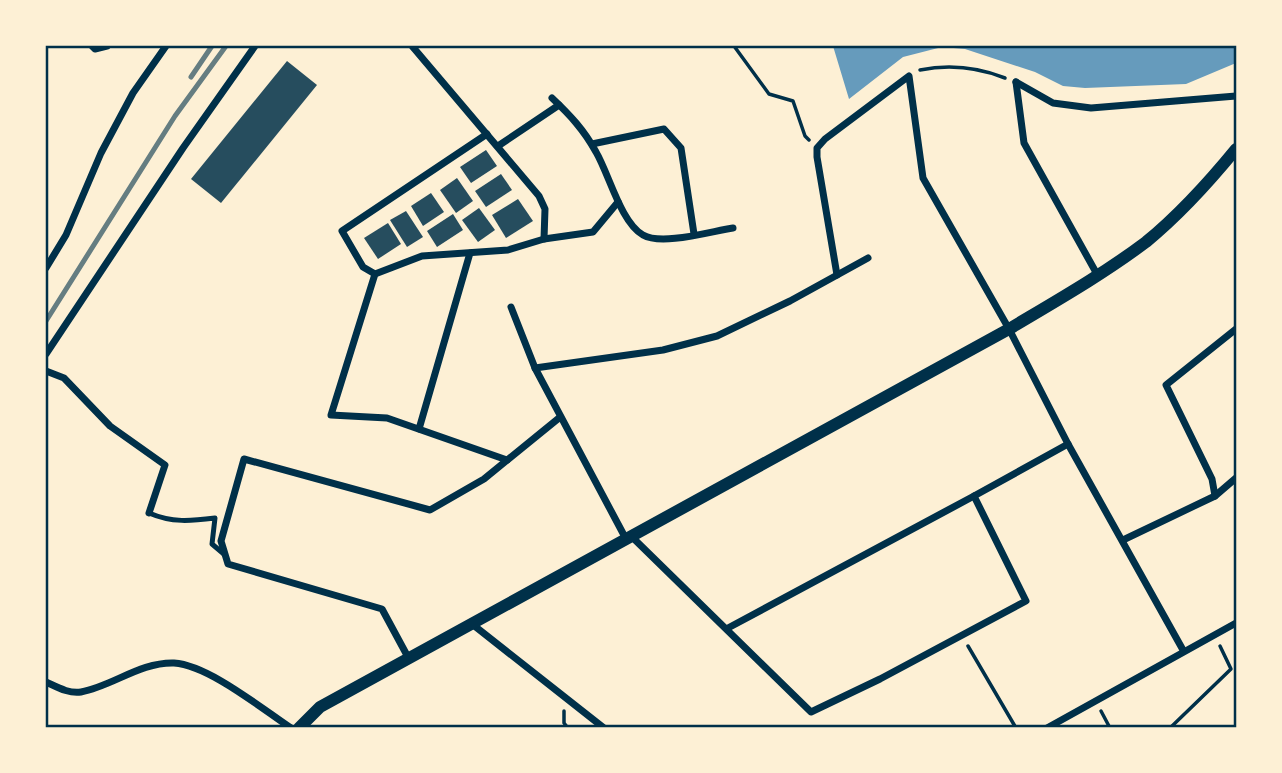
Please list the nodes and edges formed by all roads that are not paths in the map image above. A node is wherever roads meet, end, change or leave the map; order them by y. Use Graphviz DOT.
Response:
graph roads {
  1 [pos="92,46"];
  2 [pos="107,46"];
  3 [pos="166,46"];
  4 [pos="255,46"];
  5 [pos="412,46"];
  6 [pos="1237,96"];
  7 [pos="552,98"];
  8 [pos="559,105"];
  9 [pos="487,134"];
  10 [pos="592,144"];
  11 [pos="498,146"];
  12 [pos="1237,149"];
  13 [pos="618,202"];
  14 [pos="733,228"];
  15 [pos="694,234"];
  16 [pos="544,239"];
  17 [pos="470,253"];
  18 [pos="868,258"];
  19 [pos="46,268"];
  20 [pos="375,274"];
  21 [pos="837,275"];
  22 [pos="1098,276"];
  23 [pos="511,307"];
  24 [pos="1009,328"];
  25 [pos="1237,328"];
  26 [pos="46,355"];
  27 [pos="534,368"];
  28 [pos="46,371"];
  29 [pos="559,418"];
  30 [pos="419,429"];
  31 [pos="1068,444"];
  32 [pos="507,460"];
  33 [pos="1237,478"];
  34 [pos="974,496"];
  35 [pos="1215,496"];
  36 [pos="149,513"];
  37 [pos="628,538"];
  38 [pos="1123,540"];
  39 [pos="225,555"];
  40 [pos="1237,623"];
  41 [pos="472,624"];
  42 [pos="728,628"];
  43 [pos="1183,650"];
  44 [pos="409,659"];
  45 [pos="46,682"];
  46 [pos="291,727"];
  47 [pos="299,727"];
  48 [pos="604,727"];
  49 [pos="1047,727"];
  1 -- 2 [label="street"];
  3 -- 19 [label="street"];
  4 -- 26 [label="street"];
  5 -- 9 [label="street"];
  6 -- 22 [label="street"];
  7 -- 8 [label="street"];
  8 -- 10 [label="street"];
  8 -- 11 [label="street"];
  9 -- 11 [label="street"];
  9 -- 20 [label="street"];
  10 -- 13 [label="street"];
  10 -- 15 [label="street"];
  11 -- 16 [label="street"];
  12 -- 22 [label="street"];
  13 -- 15 [label="street"];
  13 -- 16 [label="street"];
  14 -- 15 [label="street"];
  16 -- 17 [label="street"];
  17 -- 20 [label="street"];
  17 -- 30 [label="street"];
  18 -- 21 [label="street"];
  20 -- 30 [label="street"];
  21 -- 24 [label="street"];
  21 -- 27 [label="street"];
  22 -- 24 [label="street"];
  23 -- 27 [label="street"];
  24 -- 31 [label="street"];
  24 -- 37 [label="street"];
  25 -- 35 [label="street"];
  27 -- 29 [label="street"];
  28 -- 36 [label="street"];
  29 -- 32 [label="street"];
  29 -- 37 [label="street"];
  30 -- 32 [label="street"];
  31 -- 34 [label="street"];
  31 -- 38 [label="street"];
  32 -- 39 [label="street"];
  33 -- 35 [label="street"];
  34 -- 42 [label="street"];
  34 -- 42 [label="street"];
  35 -- 38 [label="street"];
  36 -- 39 [label="lane"];
  37 -- 41 [label="street"];
  37 -- 42 [label="street"];
  38 -- 43 [label="street"];
  39 -- 44 [label="street"];
  40 -- 43 [label="street"];
  41 -- 44 [label="street"];
  41 -- 48 [label="street"];
  43 -- 49 [label="street"];
  44 -- 47 [label="street"];
  45 -- 46 [label="street"];
}
